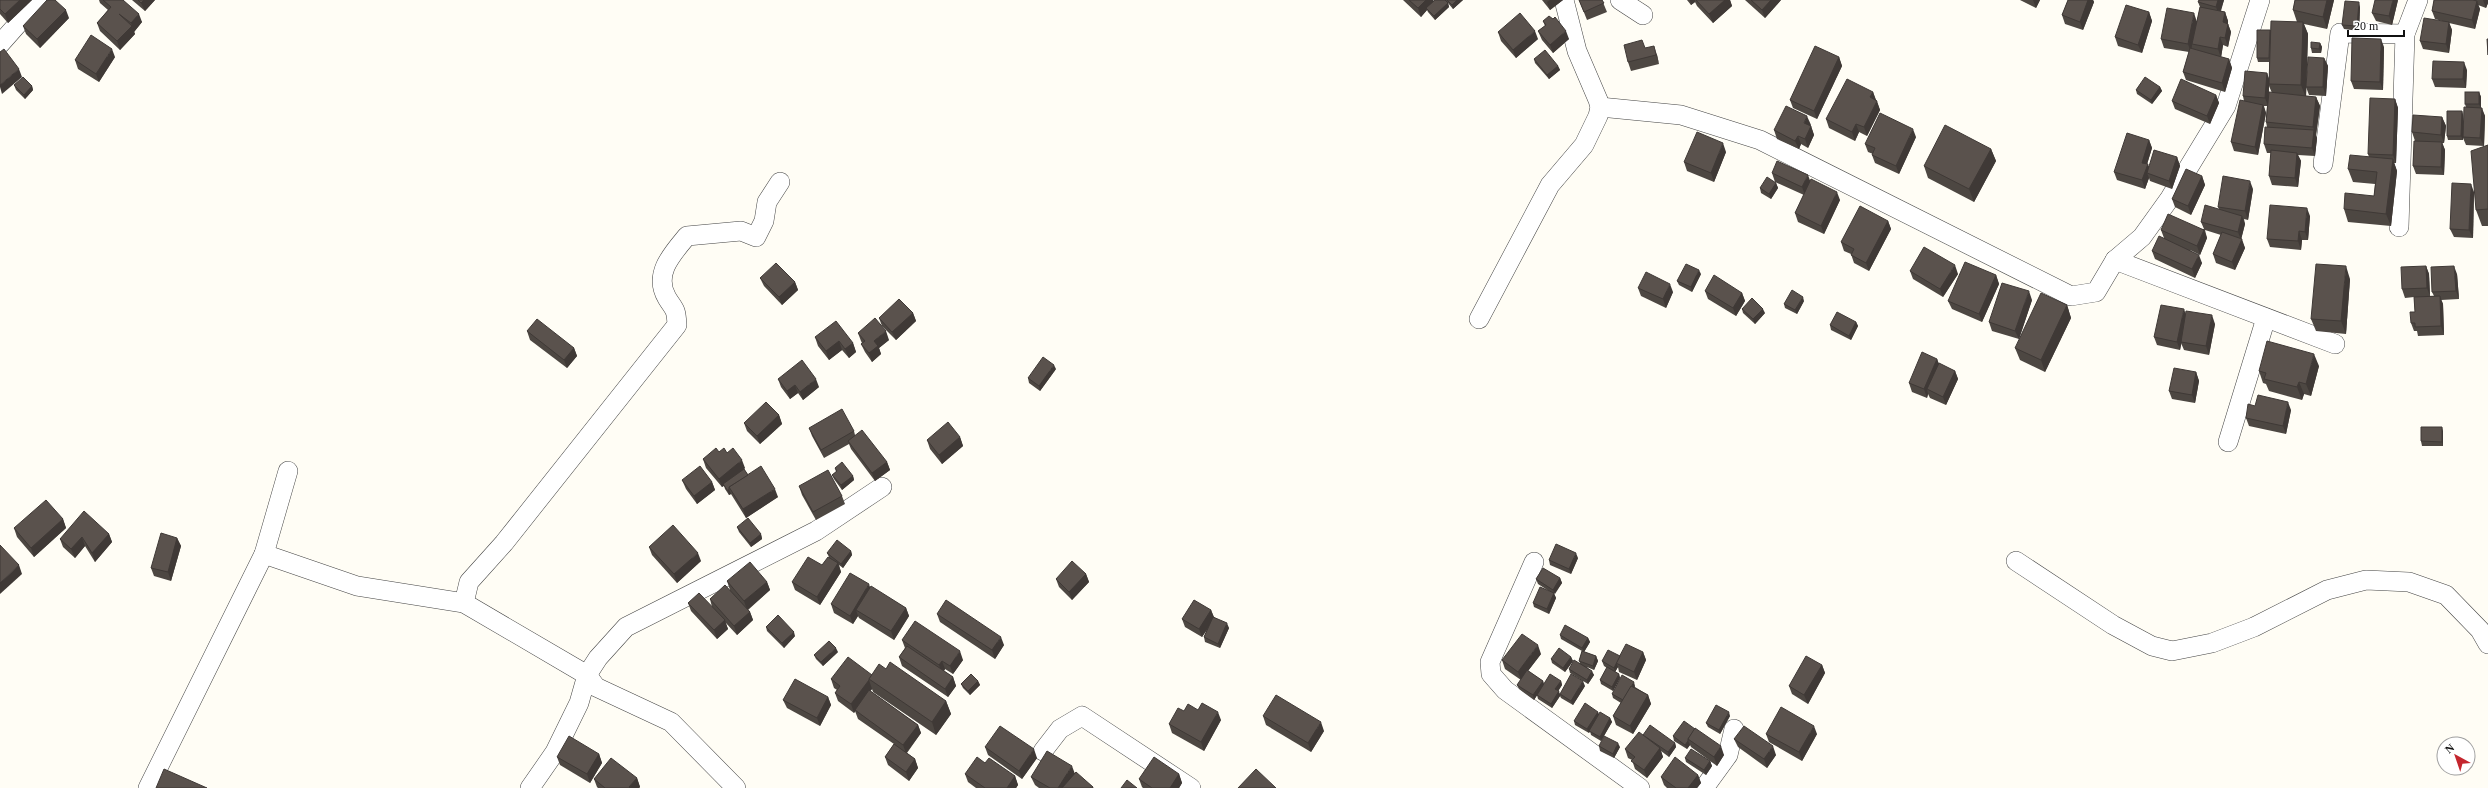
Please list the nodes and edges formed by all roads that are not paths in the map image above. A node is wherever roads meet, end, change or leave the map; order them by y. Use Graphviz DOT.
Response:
graph roads {
  1 [pos="39,0"];
  2 [pos="1564,0"];
  3 [pos="1620,0"];
  4 [pos="2260,0"];
  5 [pos="2418,0"];
  6 [pos="1643,15"];
  7 [pos="2405,34"];
  8 [pos="0,44"];
  9 [pos="1600,107"];
  10 [pos="2323,164"];
  11 [pos="780,182"];
  12 [pos="2399,227"];
  13 [pos="2116,260"];
  14 [pos="2266,318"];
  15 [pos="1479,319"];
  16 [pos="2335,344"];
  17 [pos="2228,442"];
  18 [pos="288,471"];
  19 [pos="882,488"];
  20 [pos="264,554"];
  21 [pos="2016,561"];
  22 [pos="1534,562"];
  23 [pos="464,603"];
  24 [pos="2488,644"];
  25 [pos="587,675"];
  26 [pos="1734,729"];
  27 [pos="1043,751"];
  28 [pos="148,788"];
  29 [pos="530,788"];
  30 [pos="736,788"];
  31 [pos="1191,788"];
  32 [pos="1640,788"];
  33 [pos="1704,788"];
  1 -- 8 [label="street"];
  2 -- 9 [label="street"];
  3 -- 6 [label="street"];
  4 -- 13 [label="street"];
  5 -- 7 [label="street"];
  7 -- 10 [label="street"];
  7 -- 12 [label="street"];
  9 -- 13 [label="street"];
  9 -- 15 [label="street"];
  11 -- 23 [label="street"];
  13 -- 14 [label="street"];
  14 -- 16 [label="street"];
  14 -- 17 [label="street"];
  18 -- 20 [label="street"];
  19 -- 25 [label="street"];
  20 -- 23 [label="street"];
  20 -- 28 [label="street"];
  21 -- 24 [label="street"];
  22 -- 32 [label="street"];
  23 -- 25 [label="street"];
  25 -- 29 [label="street"];
  25 -- 30 [label="street"];
  26 -- 33 [label="street"];
  27 -- 31 [label="street"];
}
